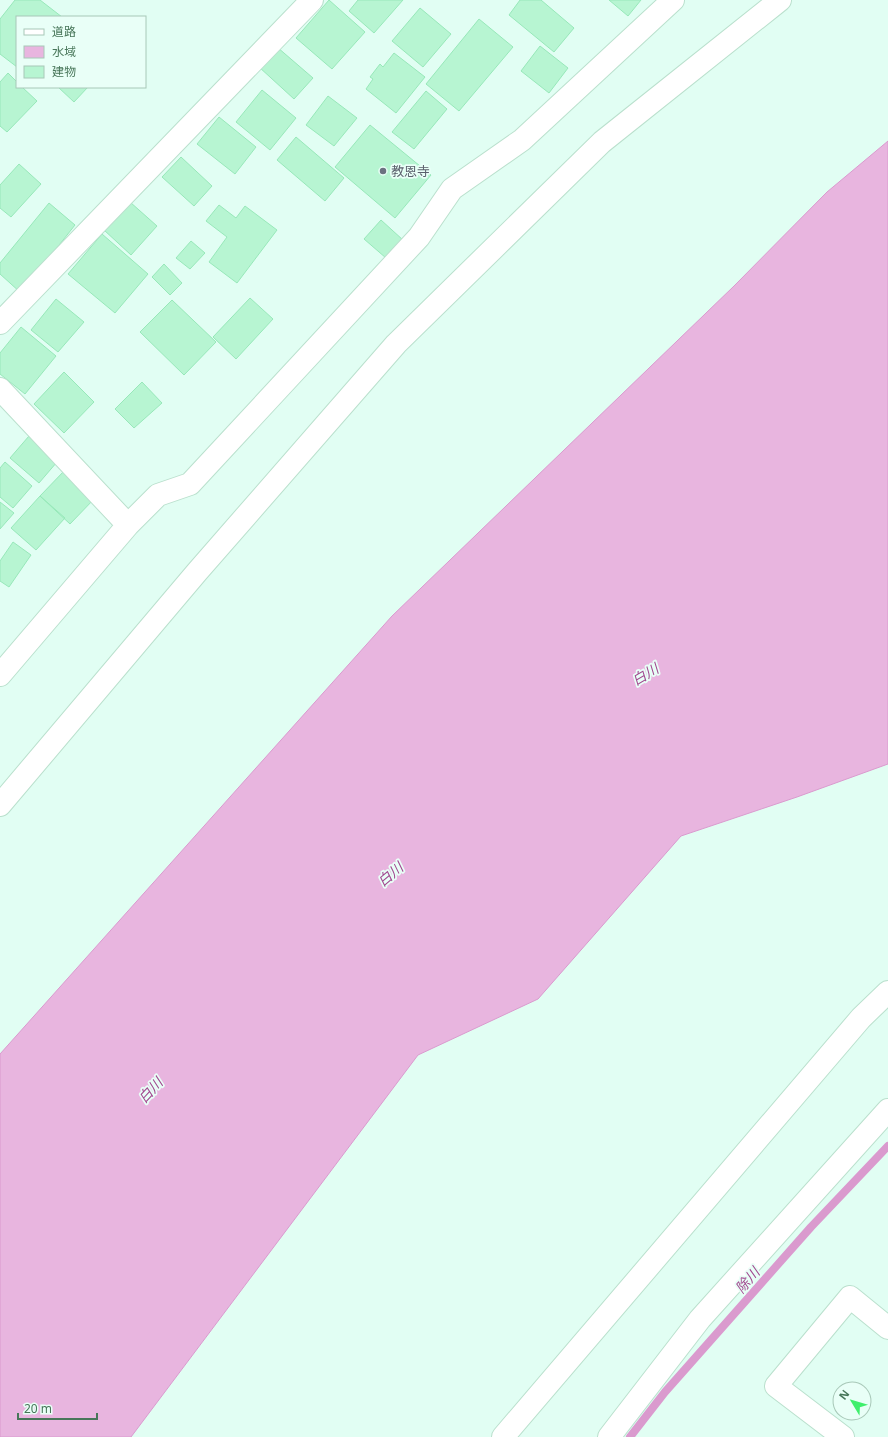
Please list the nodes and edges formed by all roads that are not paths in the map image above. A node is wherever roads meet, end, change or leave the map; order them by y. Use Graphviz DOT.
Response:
graph roads {
  1 [pos="312,0"];
  2 [pos="673,0"];
  3 [pos="780,0"];
  4 [pos="0,323"];
  5 [pos="0,389"];
  6 [pos="128,525"];
  7 [pos="0,675"];
  8 [pos="0,805"];
  9 [pos="888,992"];
  10 [pos="888,1110"];
  11 [pos="888,1328"];
  12 [pos="503,1437"];
  13 [pos="610,1437"];
  14 [pos="843,1437"];
  1 -- 4 [label="street"];
  2 -- 6 [label="street"];
  3 -- 8 [label="street"];
  5 -- 6 [label="street"];
  6 -- 7 [label="street"];
  9 -- 12 [label="street"];
  10 -- 13 [label="street"];
  11 -- 14 [label="street"];
}
